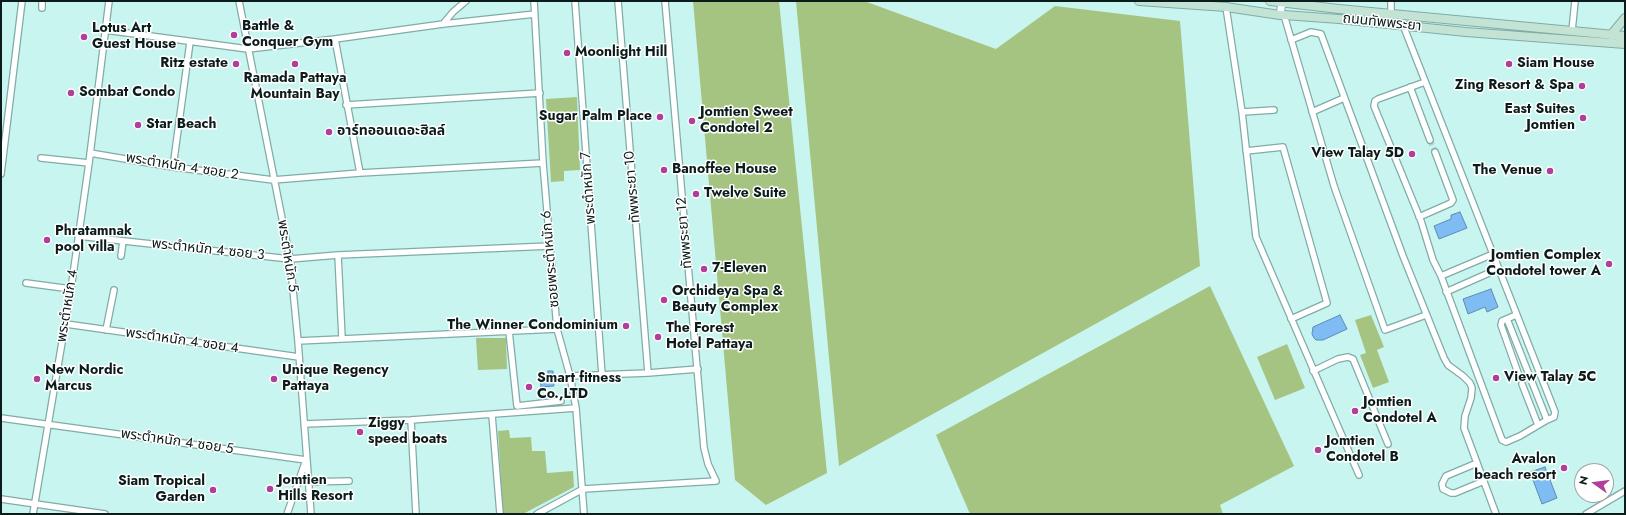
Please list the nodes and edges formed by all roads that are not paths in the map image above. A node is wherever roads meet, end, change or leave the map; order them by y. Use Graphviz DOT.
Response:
graph roads {
  1 [pos="22,1"];
  2 [pos="42,1"];
  3 [pos="108,1"];
  4 [pos="239,1"];
  5 [pos="466,1"];
  6 [pos="534,1"];
  7 [pos="575,1"];
  8 [pos="618,1"];
  9 [pos="665,1"];
  10 [pos="1139,1"];
  11 [pos="1277,1"];
  12 [pos="1391,1"];
  13 [pos="1575,1"];
  14 [pos="1325,4"];
  15 [pos="1226,7"];
  16 [pos="42,8"];
  17 [pos="1391,13"];
  18 [pos="535,14"];
  19 [pos="1279,14"];
  20 [pos="1625,18"];
  21 [pos="443,24"];
  22 [pos="1404,25"];
  23 [pos="105,30"];
  24 [pos="1572,31"];
  25 [pos="1611,35"];
  26 [pos="1625,36"];
  27 [pos="335,39"];
  28 [pos="1291,40"];
  29 [pos="1572,41"];
  30 [pos="190,42"];
  31 [pos="1625,44"];
  32 [pos="248,49"];
  33 [pos="1425,82"];
  34 [pos="1410,87"];
  35 [pos="540,93"];
  36 [pos="1344,98"];
  37 [pos="346,105"];
  38 [pos="1274,110"];
  39 [pos="1242,112"];
  40 [pos="1312,112"];
  41 [pos="1430,140"];
  42 [pos="1246,151"];
  43 [pos="1435,152"];
  44 [pos="90,153"];
  45 [pos="41,158"];
  46 [pos="89,163"];
  47 [pos="543,163"];
  48 [pos="173,168"];
  49 [pos="360,173"];
  50 [pos="1,174"];
  51 [pos="273,180"];
  52 [pos="1420,217"];
  53 [pos="78,236"];
  54 [pos="123,241"];
  55 [pos="550,246"];
  56 [pos="1493,254"];
  57 [pos="338,255"];
  58 [pos="121,256"];
  59 [pos="290,259"];
  60 [pos="1498,269"];
  61 [pos="1441,276"];
  62 [pos="26,284"];
  63 [pos="71,290"];
  64 [pos="114,290"];
  65 [pos="1446,292"];
  66 [pos="1426,315"];
  67 [pos="1516,315"];
  68 [pos="1291,319"];
  69 [pos="1507,319"];
  70 [pos="66,324"];
  71 [pos="557,329"];
  72 [pos="106,330"];
  73 [pos="510,331"];
  74 [pos="342,338"];
  75 [pos="298,341"];
  76 [pos="299,357"];
  77 [pos="698,369"];
  78 [pos="1314,371"];
  79 [pos="648,373"];
  80 [pos="1518,373"];
  81 [pos="602,375"];
  82 [pos="570,376"];
  83 [pos="1522,384"];
  84 [pos="561,401"];
  85 [pos="576,408"];
  86 [pos="492,414"];
  87 [pos="1,418"];
  88 [pos="411,420"];
  89 [pos="1547,420"];
  90 [pos="49,424"];
  91 [pos="304,424"];
  92 [pos="1538,425"];
  93 [pos="1388,444"];
  94 [pos="306,460"];
  95 [pos="1477,463"];
  96 [pos="1360,475"];
  97 [pos="349,481"];
  98 [pos="1484,481"];
  99 [pos="308,482"];
  100 [pos="582,489"];
  101 [pos="1625,491"];
  102 [pos="1,499"];
  103 [pos="34,505"];
  104 [pos="33,514"];
  105 [pos="105,514"];
  106 [pos="287,514"];
  107 [pos="311,514"];
  108 [pos="416,514"];
  109 [pos="500,514"];
  110 [pos="537,514"];
  111 [pos="584,514"];
  112 [pos="1496,514"];
  113 [pos="1586,514"];
  1 -- 50 [label="street"];
  2 -- 16 [label="street"];
  3 -- 23 [label="street, พระตำหนัก 4"];
  4 -- 32 [label="street, พระตำหนัก 5"];
  5 -- 21 [label="street"];
  6 -- 18 [label="street, ซอยพระตำหนัก 6"];
  7 -- 81 [label="street, พระตำหนัก 7"];
  8 -- 79 [label="street, ทัพพระยา 10"];
  9 -- 77 [label="street, ทัพพระยา 12"];
  10 -- 15 [label="main road, ถนนทัพพระยา"];
  11 -- 14 [label="main road, ถนนทัพพระยา"];
  11 -- 19 [label="main road"];
  12 -- 17 [label="street"];
  13 -- 24 [label="street"];
  14 -- 17 [label="main road, ถนนทัพพระยา"];
  15 -- 19 [label="main road, ถนนทัพพระยา"];
  15 -- 39 [label="street"];
  17 -- 24 [label="main road, ถนนทัพพระยา"];
  18 -- 21 [label="street"];
  18 -- 35 [label="street, ซอยพระตำหนัก 6"];
  19 -- 22 [label="main road, ถนนทัพพระยา"];
  19 -- 28 [label="street"];
  20 -- 25 [label="main road"];
  21 -- 27 [label="street"];
  22 -- 29 [label="main road, ถนนทัพพระยา"];
  22 -- 33 [label="street"];
  23 -- 30 [label="street"];
  23 -- 44 [label="street, พระตำหนัก 4"];
  24 -- 25 [label="main road, ถนนทัพพระยา"];
  24 -- 29 [label="street"];
  25 -- 26 [label="main road, ถนนทัพพระยา"];
  27 -- 32 [label="street"];
  27 -- 37 [label="street"];
  28 -- 36 [label="street"];
  28 -- 40 [label="street"];
  29 -- 31 [label="main road, ถนนทัพพระยา"];
  30 -- 32 [label="street"];
  30 -- 48 [label="street"];
  32 -- 51 [label="street, พระตำหนัก 5"];
  33 -- 34 [label="street"];
  33 -- 56 [label="street"];
  34 -- 41 [label="street"];
  34 -- 52 [label="street"];
  35 -- 37 [label="street"];
  35 -- 47 [label="street, ซอยพระตำหนัก 6"];
  36 -- 40 [label="street"];
  36 -- 66 [label="street"];
  37 -- 49 [label="street"];
  38 -- 39 [label="street"];
  39 -- 42 [label="street"];
  40 -- 66 [label="street"];
  42 -- 68 [label="street"];
  42 -- 68 [label="street"];
  43 -- 52 [label="street"];
  44 -- 46 [label="street, พระตำหนัก 4"];
  44 -- 48 [label="street, พระตำหนัก 4 ซอย 2"];
  45 -- 46 [label="street"];
  46 -- 53 [label="street, พระตำหนัก 4"];
  47 -- 49 [label="street, พระตำหนัก 4 ซอย 2"];
  47 -- 55 [label="street, ซอยพระตำหนัก 6"];
  48 -- 51 [label="street, พระตำหนัก 4 ซอย 2"];
  49 -- 51 [label="street, พระตำหนัก 4 ซอย 2"];
  51 -- 59 [label="street, พระตำหนัก 5"];
  52 -- 61 [label="street"];
  53 -- 54 [label="street, พระตำหนัก 4 ซอย 3"];
  53 -- 63 [label="street, พระตำหนัก 4"];
  54 -- 58 [label="street"];
  54 -- 59 [label="street, พระตำหนัก 4 ซอย 3"];
  55 -- 57 [label="street, พระตำหนัก 4 ซอย 3"];
  55 -- 71 [label="street, ซอยพระตำหนัก 6"];
  56 -- 60 [label="street"];
  56 -- 61 [label="street"];
  57 -- 59 [label="street, พระตำหนัก 4 ซอย 3"];
  57 -- 74 [label="street"];
  59 -- 75 [label="street, พระตำหนัก 5"];
  60 -- 65 [label="street"];
  60 -- 67 [label="street"];
  61 -- 65 [label="street"];
  62 -- 63 [label="street"];
  63 -- 70 [label="street, พระตำหนัก 4"];
  64 -- 72 [label="street"];
  65 -- 92 [label="street"];
  66 -- 95 [label="street"];
  67 -- 69 [label="street"];
  67 -- 89 [label="street"];
  68 -- 78 [label="street"];
  69 -- 80 [label="street"];
  69 -- 89 [label="street"];
  70 -- 72 [label="street, พระตำหนัก 4 ซอย 4"];
  70 -- 90 [label="street, พระตำหนัก 4"];
  71 -- 73 [label="street"];
  71 -- 82 [label="street, ซอยพระตำหนัก 6"];
  72 -- 76 [label="street, พระตำหนัก 4 ซอย 4"];
  73 -- 74 [label="street"];
  73 -- 84 [label="street"];
  74 -- 75 [label="street"];
  75 -- 76 [label="street, พระตำหนัก 5"];
  76 -- 91 [label="street, พระตำหนัก 5"];
  77 -- 79 [label="street"];
  77 -- 100 [label="street, ทัพพระยา 12"];
  78 -- 93 [label="street"];
  78 -- 96 [label="street"];
  79 -- 81 [label="street"];
  81 -- 82 [label="street"];
  82 -- 85 [label="street, ซอยพระตำหนัก 6"];
  83 -- 92 [label="street"];
  85 -- 86 [label="street"];
  85 -- 100 [label="street, ซอยพระตำหนัก 6"];
  86 -- 88 [label="street"];
  86 -- 109 [label="street"];
  87 -- 90 [label="street, พระตำหนัก 4 ซอย 5"];
  88 -- 91 [label="street"];
  88 -- 108 [label="street"];
  89 -- 92 [label="street"];
  90 -- 94 [label="street, พระตำหนัก 4 ซอย 5"];
  90 -- 103 [label="street, พระตำหนัก 4"];
  91 -- 94 [label="street, พระตำหนัก 5"];
  94 -- 99 [label="street, พระตำหนัก 5"];
  94 -- 106 [label="street"];
  95 -- 98 [label="street"];
  95 -- 98 [label="street"];
  97 -- 99 [label="street"];
  98 -- 112 [label="street"];
  99 -- 107 [label="street, พระตำหนัก 5"];
  100 -- 110 [label="street"];
  100 -- 111 [label="street, ซอยพระตำหนัก 6"];
  101 -- 113 [label="street"];
  102 -- 103 [label="street"];
  103 -- 104 [label="street, พระตำหนัก 4"];
  103 -- 105 [label="street"];
}
